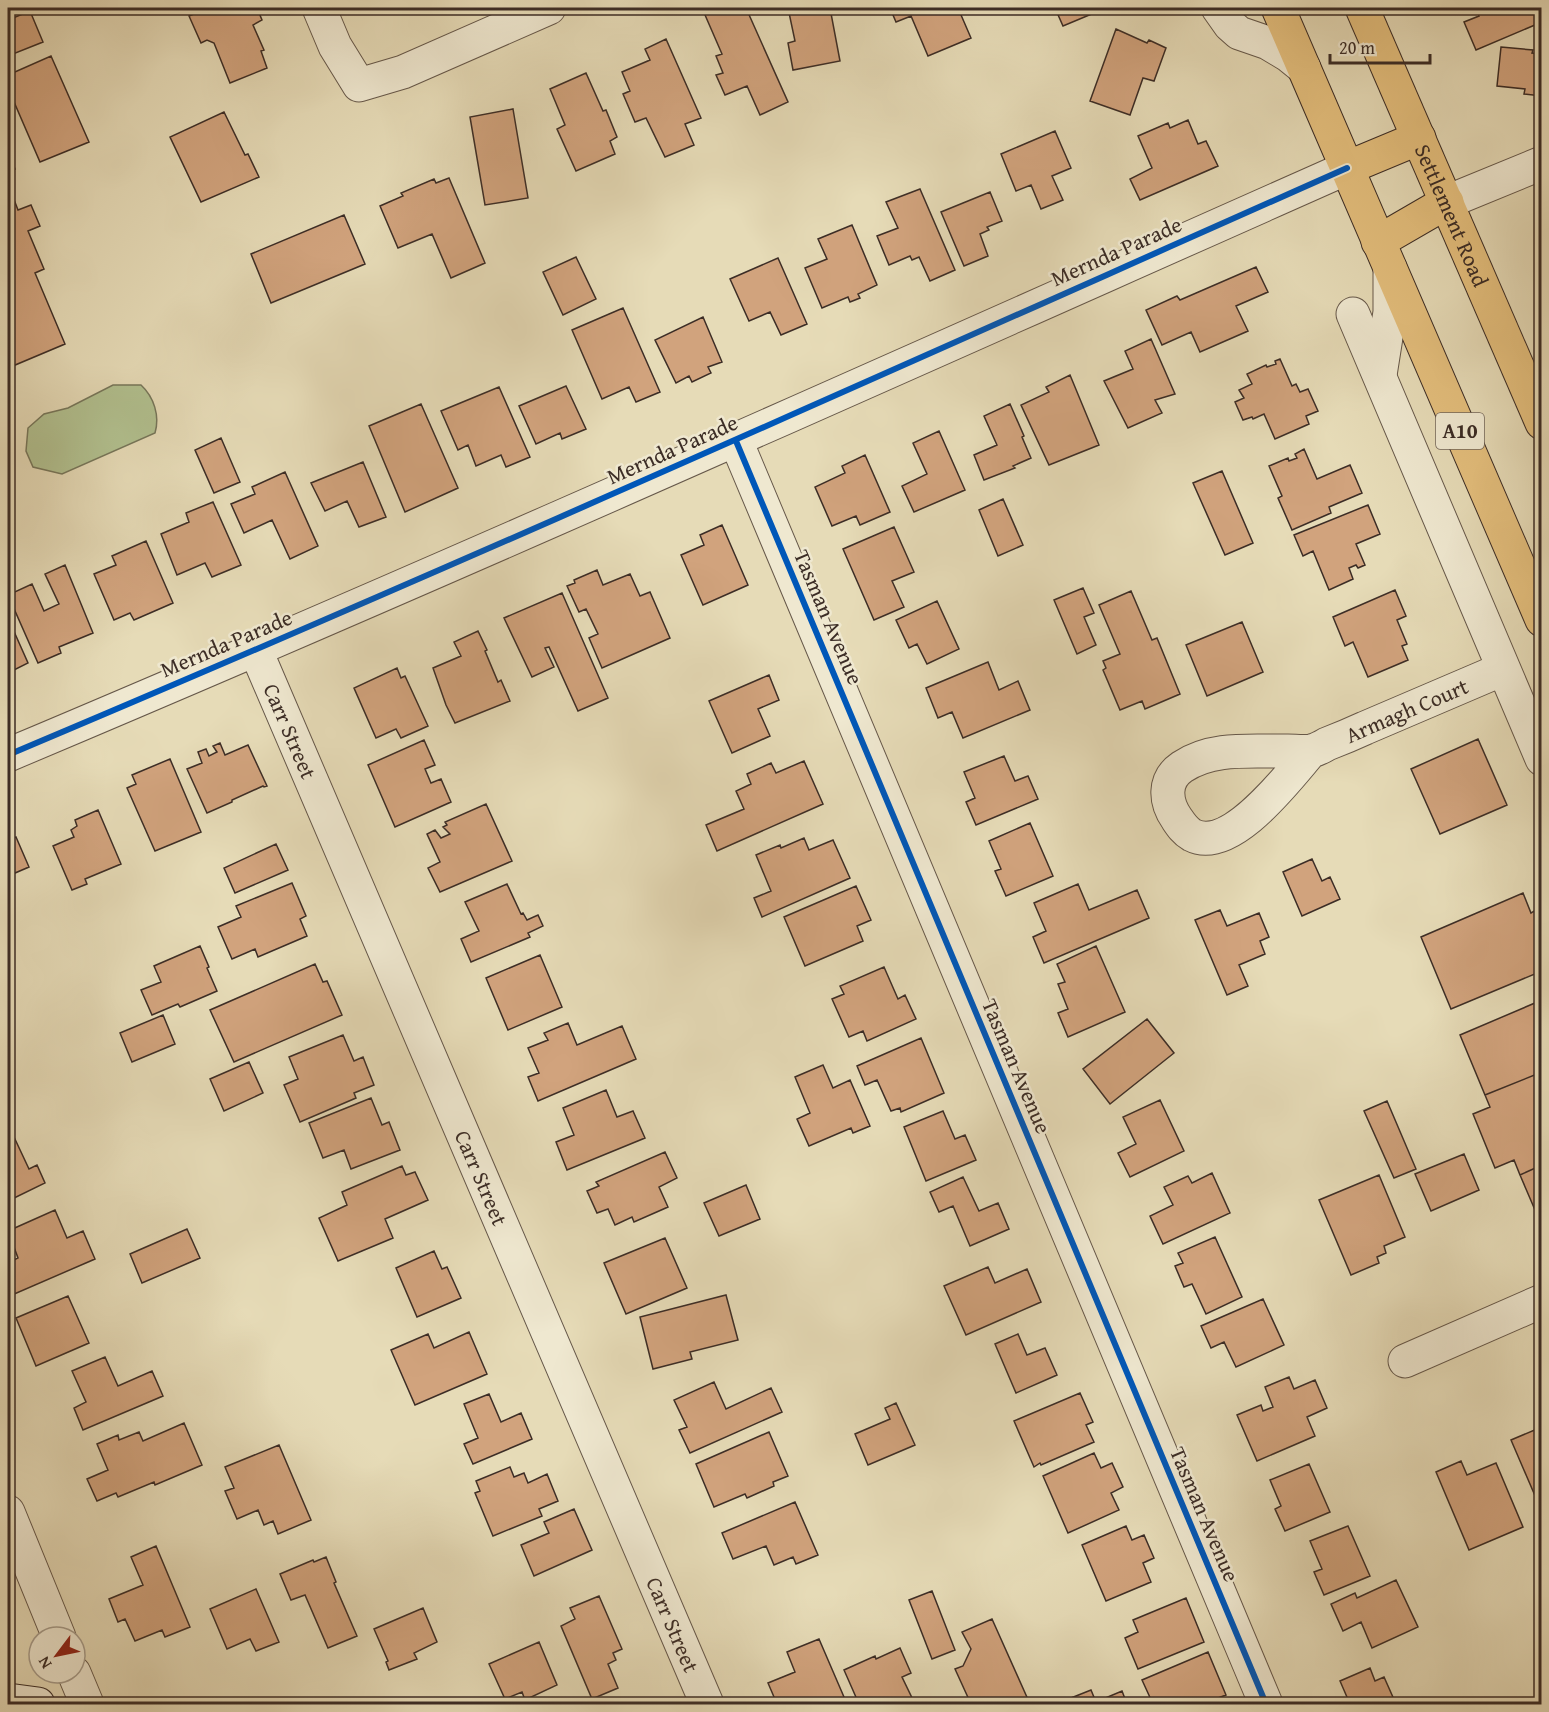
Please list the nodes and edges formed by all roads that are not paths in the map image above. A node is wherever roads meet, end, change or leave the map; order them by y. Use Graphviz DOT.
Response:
graph roads {
  1 [pos="319,8"];
  2 [pos="549,8"];
  3 [pos="1218,8"];
  4 [pos="1278,8"];
  5 [pos="1362,8"];
  6 [pos="1304,68"];
  7 [pos="1419,138"];
  8 [pos="1542,163"];
  9 [pos="1347,168"];
  10 [pos="1447,202"];
  11 [pos="1384,255"];
  12 [pos="1353,314"];
  13 [pos="1379,377"];
  14 [pos="1542,423"];
  15 [pos="736,441"];
  16 [pos="1542,620"];
  17 [pos="256,651"];
  18 [pos="1503,669"];
  19 [pos="1311,751"];
  20 [pos="8,755"];
  21 [pos="1542,759"];
  22 [pos="1542,1301"];
  23 [pos="1405,1361"];
  24 [pos="8,1512"];
  25 [pos="54,1625"];
  26 [pos="79,1685"];
  27 [pos="8,1700"];
  28 [pos="38,1704"];
  29 [pos="87,1704"];
  30 [pos="706,1704"];
  31 [pos="1266,1704"];
  1 -- 2 [label="street"];
  3 -- 6 [label="street"];
  4 -- 6 [label="highway, A10"];
  5 -- 7 [label="highway, Settlement Road"];
  6 -- 9 [label="highway, A10"];
  7 -- 9 [label="highway"];
  7 -- 10 [label="highway, Settlement Road"];
  8 -- 10 [label="street"];
  9 -- 11 [label="highway, A10"];
  9 -- 15 [label="street, Mernda Parade"];
  10 -- 11 [label="highway"];
  10 -- 14 [label="highway, Settlement Road"];
  11 -- 13 [label="street"];
  11 -- 16 [label="highway, A10"];
  12 -- 13 [label="street"];
  13 -- 18 [label="street"];
  15 -- 17 [label="street, Mernda Parade"];
  15 -- 31 [label="street, Tasman Avenue"];
  17 -- 20 [label="street, Mernda Parade"];
  17 -- 30 [label="street, Carr Street"];
  18 -- 19 [label="street, Armagh Court"];
  18 -- 21 [label="street"];
  22 -- 23 [label="street"];
  24 -- 25 [label="street"];
  26 -- 29 [label="street"];
  27 -- 28 [label="street"];
}
